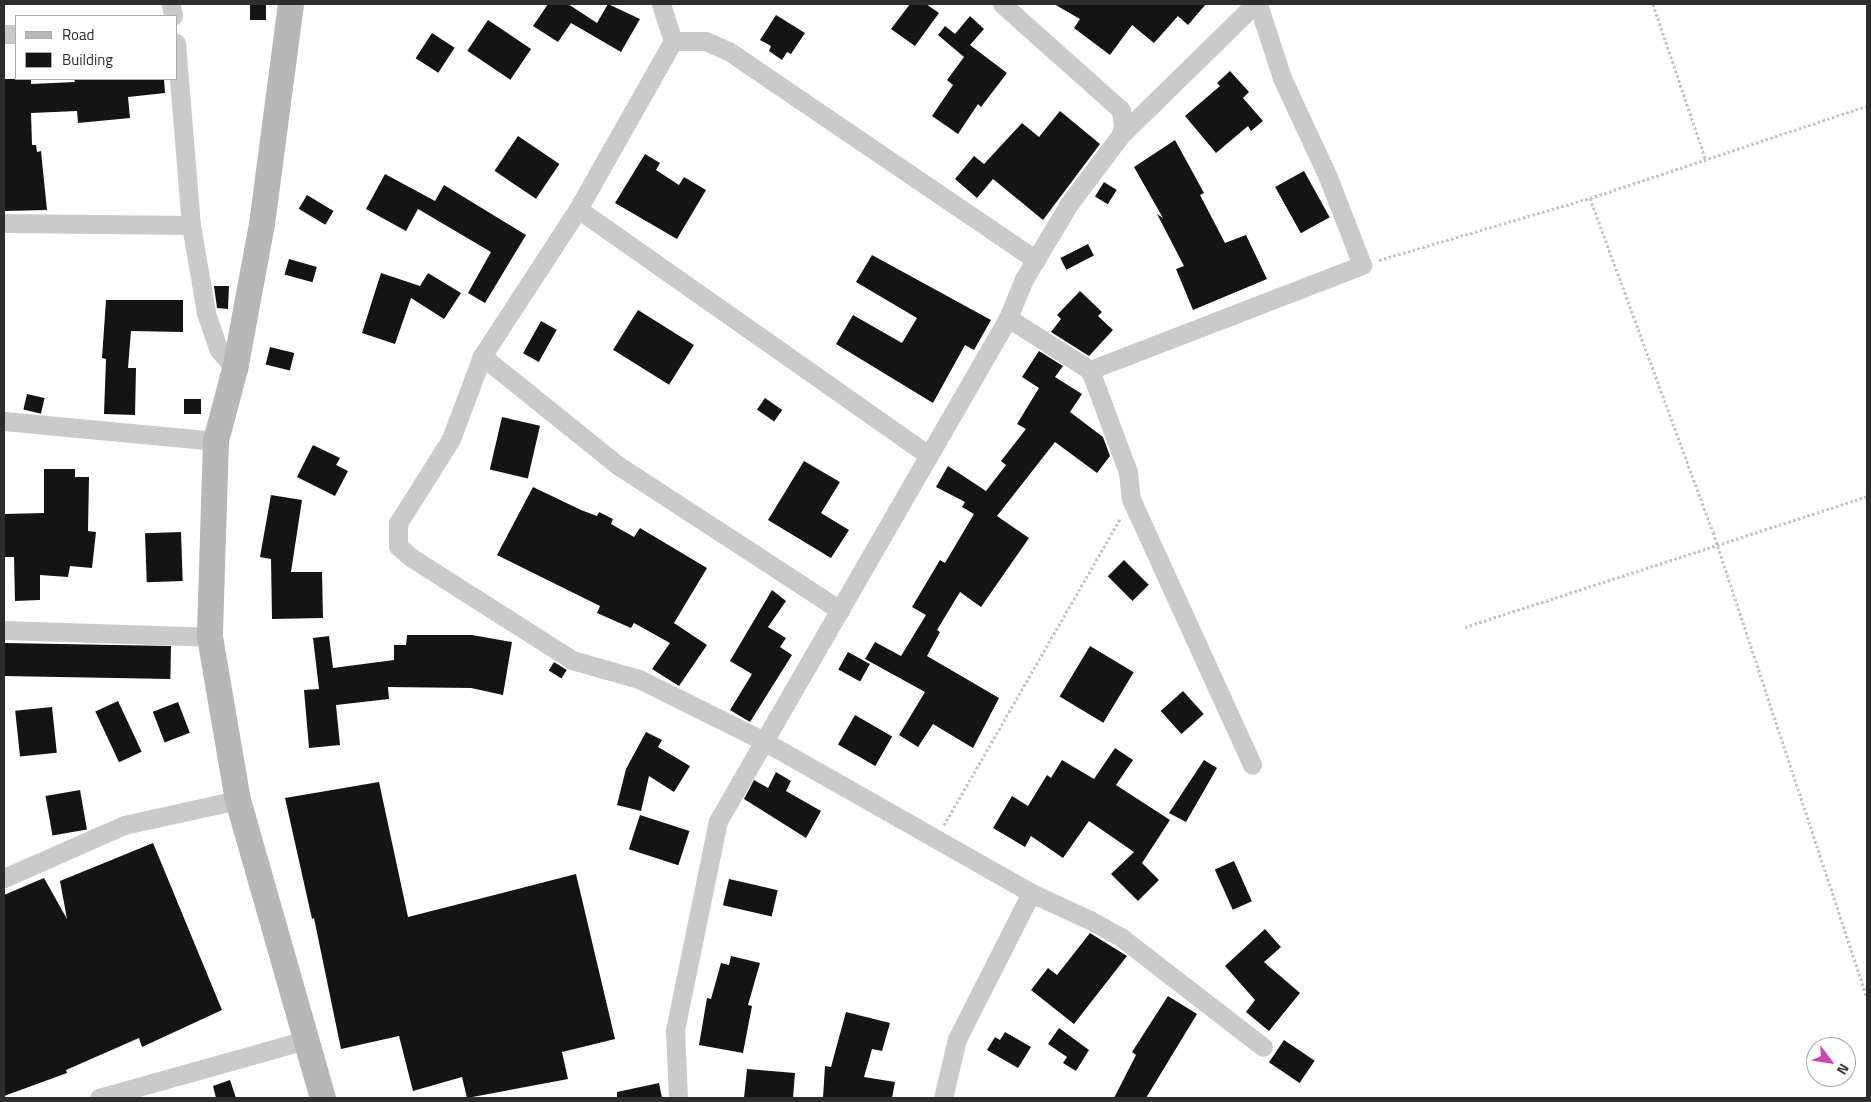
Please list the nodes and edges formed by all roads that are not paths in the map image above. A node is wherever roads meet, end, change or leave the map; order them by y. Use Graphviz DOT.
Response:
graph roads {
  1 [pos="291,4"];
  2 [pos="661,4"];
  3 [pos="1002,4"];
  4 [pos="1256,4"];
  5 [pos="673,41"];
  6 [pos="178,68"];
  7 [pos="1120,136"];
  8 [pos="578,209"];
  9 [pos="4,223"];
  10 [pos="191,226"];
  11 [pos="1036,260"];
  12 [pos="1008,318"];
  13 [pos="482,356"];
  14 [pos="235,369"];
  15 [pos="1090,370"];
  16 [pos="4,421"];
  17 [pos="216,441"];
  18 [pos="928,455"];
  19 [pos="840,610"];
  20 [pos="4,630"];
  21 [pos="210,637"];
  22 [pos="762,740"];
  23 [pos="1252,765"];
  24 [pos="238,800"];
  25 [pos="4,878"];
  26 [pos="1031,893"];
  27 [pos="304,1040"];
  28 [pos="1263,1047"];
  29 [pos="98,1098"];
  30 [pos="323,1098"];
  31 [pos="678,1098"];
  32 [pos="943,1098"];
  1 -- 14 [label="street"];
  2 -- 5 [label="street"];
  3 -- 7 [label="street"];
  4 -- 7 [label="street"];
  4 -- 15 [label="street"];
  5 -- 8 [label="street"];
  5 -- 11 [label="street"];
  6 -- 10 [label="street"];
  7 -- 11 [label="street"];
  8 -- 13 [label="street"];
  8 -- 18 [label="street"];
  9 -- 10 [label="street"];
  10 -- 14 [label="street"];
  11 -- 12 [label="street"];
  12 -- 15 [label="street"];
  12 -- 18 [label="street"];
  13 -- 19 [label="street"];
  13 -- 22 [label="street"];
  14 -- 17 [label="street"];
  15 -- 23 [label="street"];
  16 -- 17 [label="street"];
  17 -- 21 [label="street"];
  18 -- 19 [label="street"];
  19 -- 22 [label="street"];
  20 -- 21 [label="street"];
  21 -- 24 [label="street"];
  22 -- 26 [label="street"];
  22 -- 31 [label="street"];
  24 -- 25 [label="street"];
  24 -- 27 [label="street"];
  26 -- 28 [label="street"];
  26 -- 32 [label="street"];
  27 -- 29 [label="street"];
  27 -- 30 [label="street"];
}
